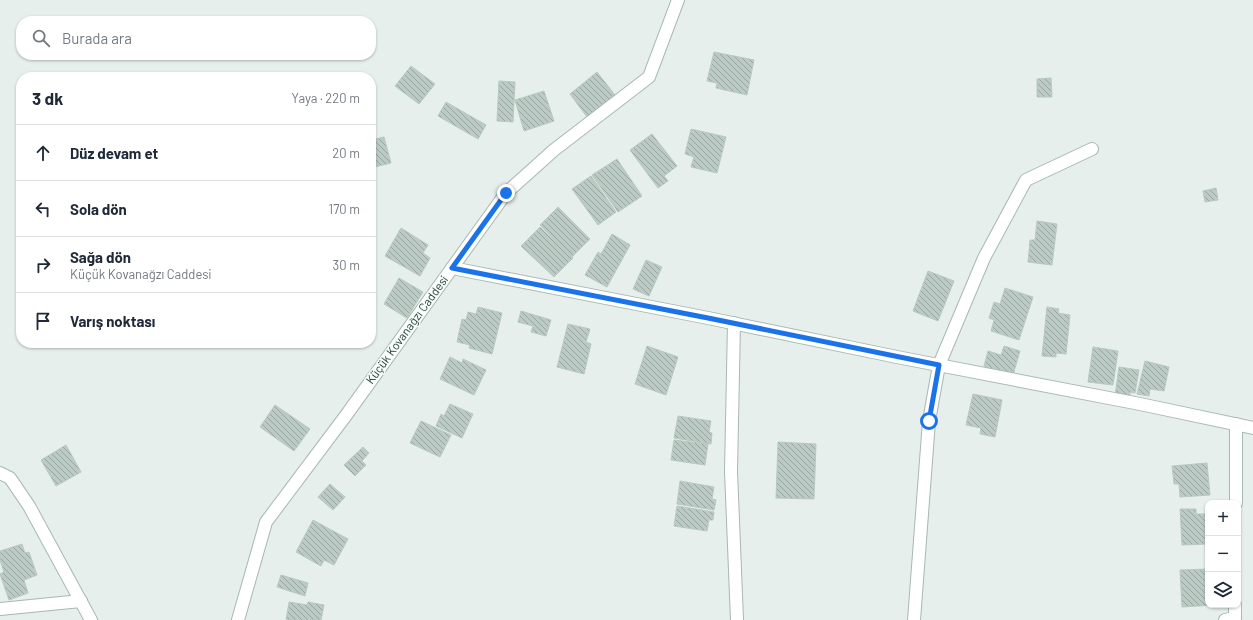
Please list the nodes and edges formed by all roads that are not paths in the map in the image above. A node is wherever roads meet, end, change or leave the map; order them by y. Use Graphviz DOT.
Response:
graph roads {
  1 [pos="678,0"];
  2 [pos="1092,149"];
  3 [pos="452,268"];
  4 [pos="734,323"];
  5 [pos="939,365"];
  6 [pos="1236,424"];
  7 [pos="1253,428"];
  8 [pos="0,473"];
  9 [pos="1236,500"];
  10 [pos="80,601"];
  11 [pos="1235,608"];
  12 [pos="0,609"];
  13 [pos="91,620"];
  14 [pos="238,620"];
  15 [pos="737,620"];
  16 [pos="914,620"];
  17 [pos="1225,620"];
  1 -- 3 [label="street, Küçük Kovanağzı Caddesi"];
  2 -- 5 [label="street"];
  3 -- 4 [label="street"];
  3 -- 14 [label="street, Küçük Kovanağzı Caddesi"];
  4 -- 5 [label="street"];
  4 -- 15 [label="street"];
  5 -- 6 [label="street"];
  5 -- 16 [label="street"];
  6 -- 7 [label="street"];
  6 -- 9 [label="street"];
  8 -- 10 [label="street"];
  10 -- 12 [label="street"];
  10 -- 13 [label="street"];
  11 -- 17 [label="street"];
}
